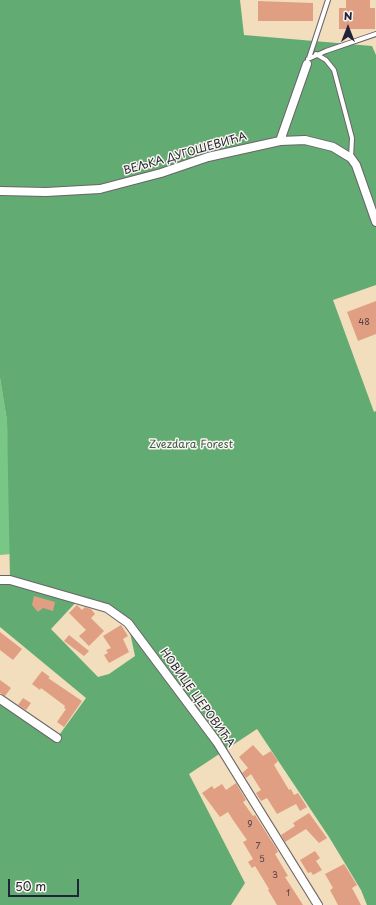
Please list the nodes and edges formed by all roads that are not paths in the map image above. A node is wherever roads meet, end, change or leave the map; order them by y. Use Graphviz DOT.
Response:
graph roads {
  1 [pos="328,0"];
  2 [pos="376,34"];
  3 [pos="316,54"];
  4 [pos="308,61"];
  5 [pos="280,141"];
  6 [pos="351,158"];
  7 [pos="0,191"];
  8 [pos="376,222"];
  9 [pos="0,580"];
  10 [pos="0,699"];
  11 [pos="57,738"];
  12 [pos="318,905"];
  1 -- 4 [label="lane"];
  2 -- 3 [label="lane"];
  3 -- 4 [label="lane"];
  3 -- 6 [label="lane"];
  4 -- 5 [label="street"];
  5 -- 6 [label="street, ВЕЉКА ДУГОШЕВИЋА"];
  5 -- 7 [label="street, ВЕЉКА ДУГОШЕВИЋА"];
  6 -- 8 [label="street"];
  9 -- 12 [label="street, НОВИЦЕ ЦЕРОВИЋА"];
  10 -- 11 [label="street"];
}
